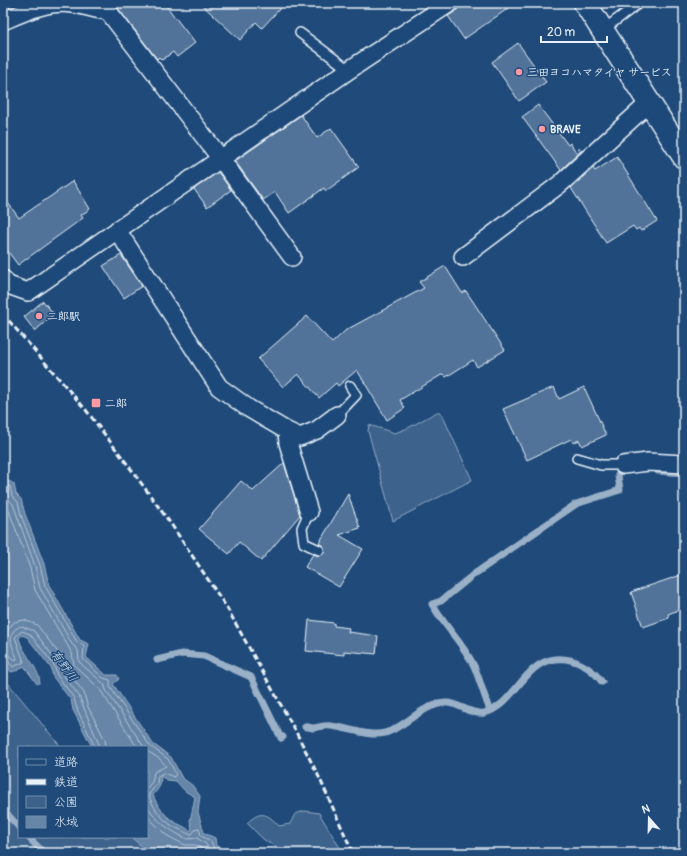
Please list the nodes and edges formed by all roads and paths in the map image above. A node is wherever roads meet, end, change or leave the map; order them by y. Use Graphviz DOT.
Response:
graph roads {
  1 [pos="450,3"];
  2 [pos="586,3"];
  3 [pos="638,3"];
  4 [pos="79,4"];
  5 [pos="114,7"];
  6 [pos="3,21"];
  7 [pos="603,30"];
  8 [pos="300,33"];
  9 [pos="349,70"];
  10 [pos="649,103"];
  11 [pos="684,157"];
  12 [pos="221,159"];
  13 [pos="117,230"];
  14 [pos="292,257"];
  15 [pos="463,257"];
  16 [pos="3,279"];
  17 [pos="350,386"];
  18 [pos="337,415"];
  19 [pos="286,431"];
  20 [pos="577,458"];
  21 [pos="684,464"];
  22 [pos="623,465"];
  23 [pos="309,512"];
  24 [pos="319,550"];
  1 -- 9 [label="street"];
  2 -- 7 [label="main road"];
  3 -- 7 [label="lane"];
  4 -- 5 [label="street"];
  4 -- 6 [label="street"];
  5 -- 12 [label="street"];
  7 -- 10 [label="main road"];
  8 -- 9 [label="lane"];
  9 -- 12 [label="street"];
  10 -- 11 [label="main road"];
  10 -- 15 [label="street"];
  12 -- 13 [label="street"];
  12 -- 14 [label="street"];
  13 -- 16 [label="street"];
  13 -- 19 [label="street"];
  17 -- 18 [label="lane"];
  18 -- 19 [label="street"];
  19 -- 23 [label="street"];
  20 -- 22 [label="lane"];
  21 -- 22 [label="street"];
  23 -- 24 [label="lane"];
}
